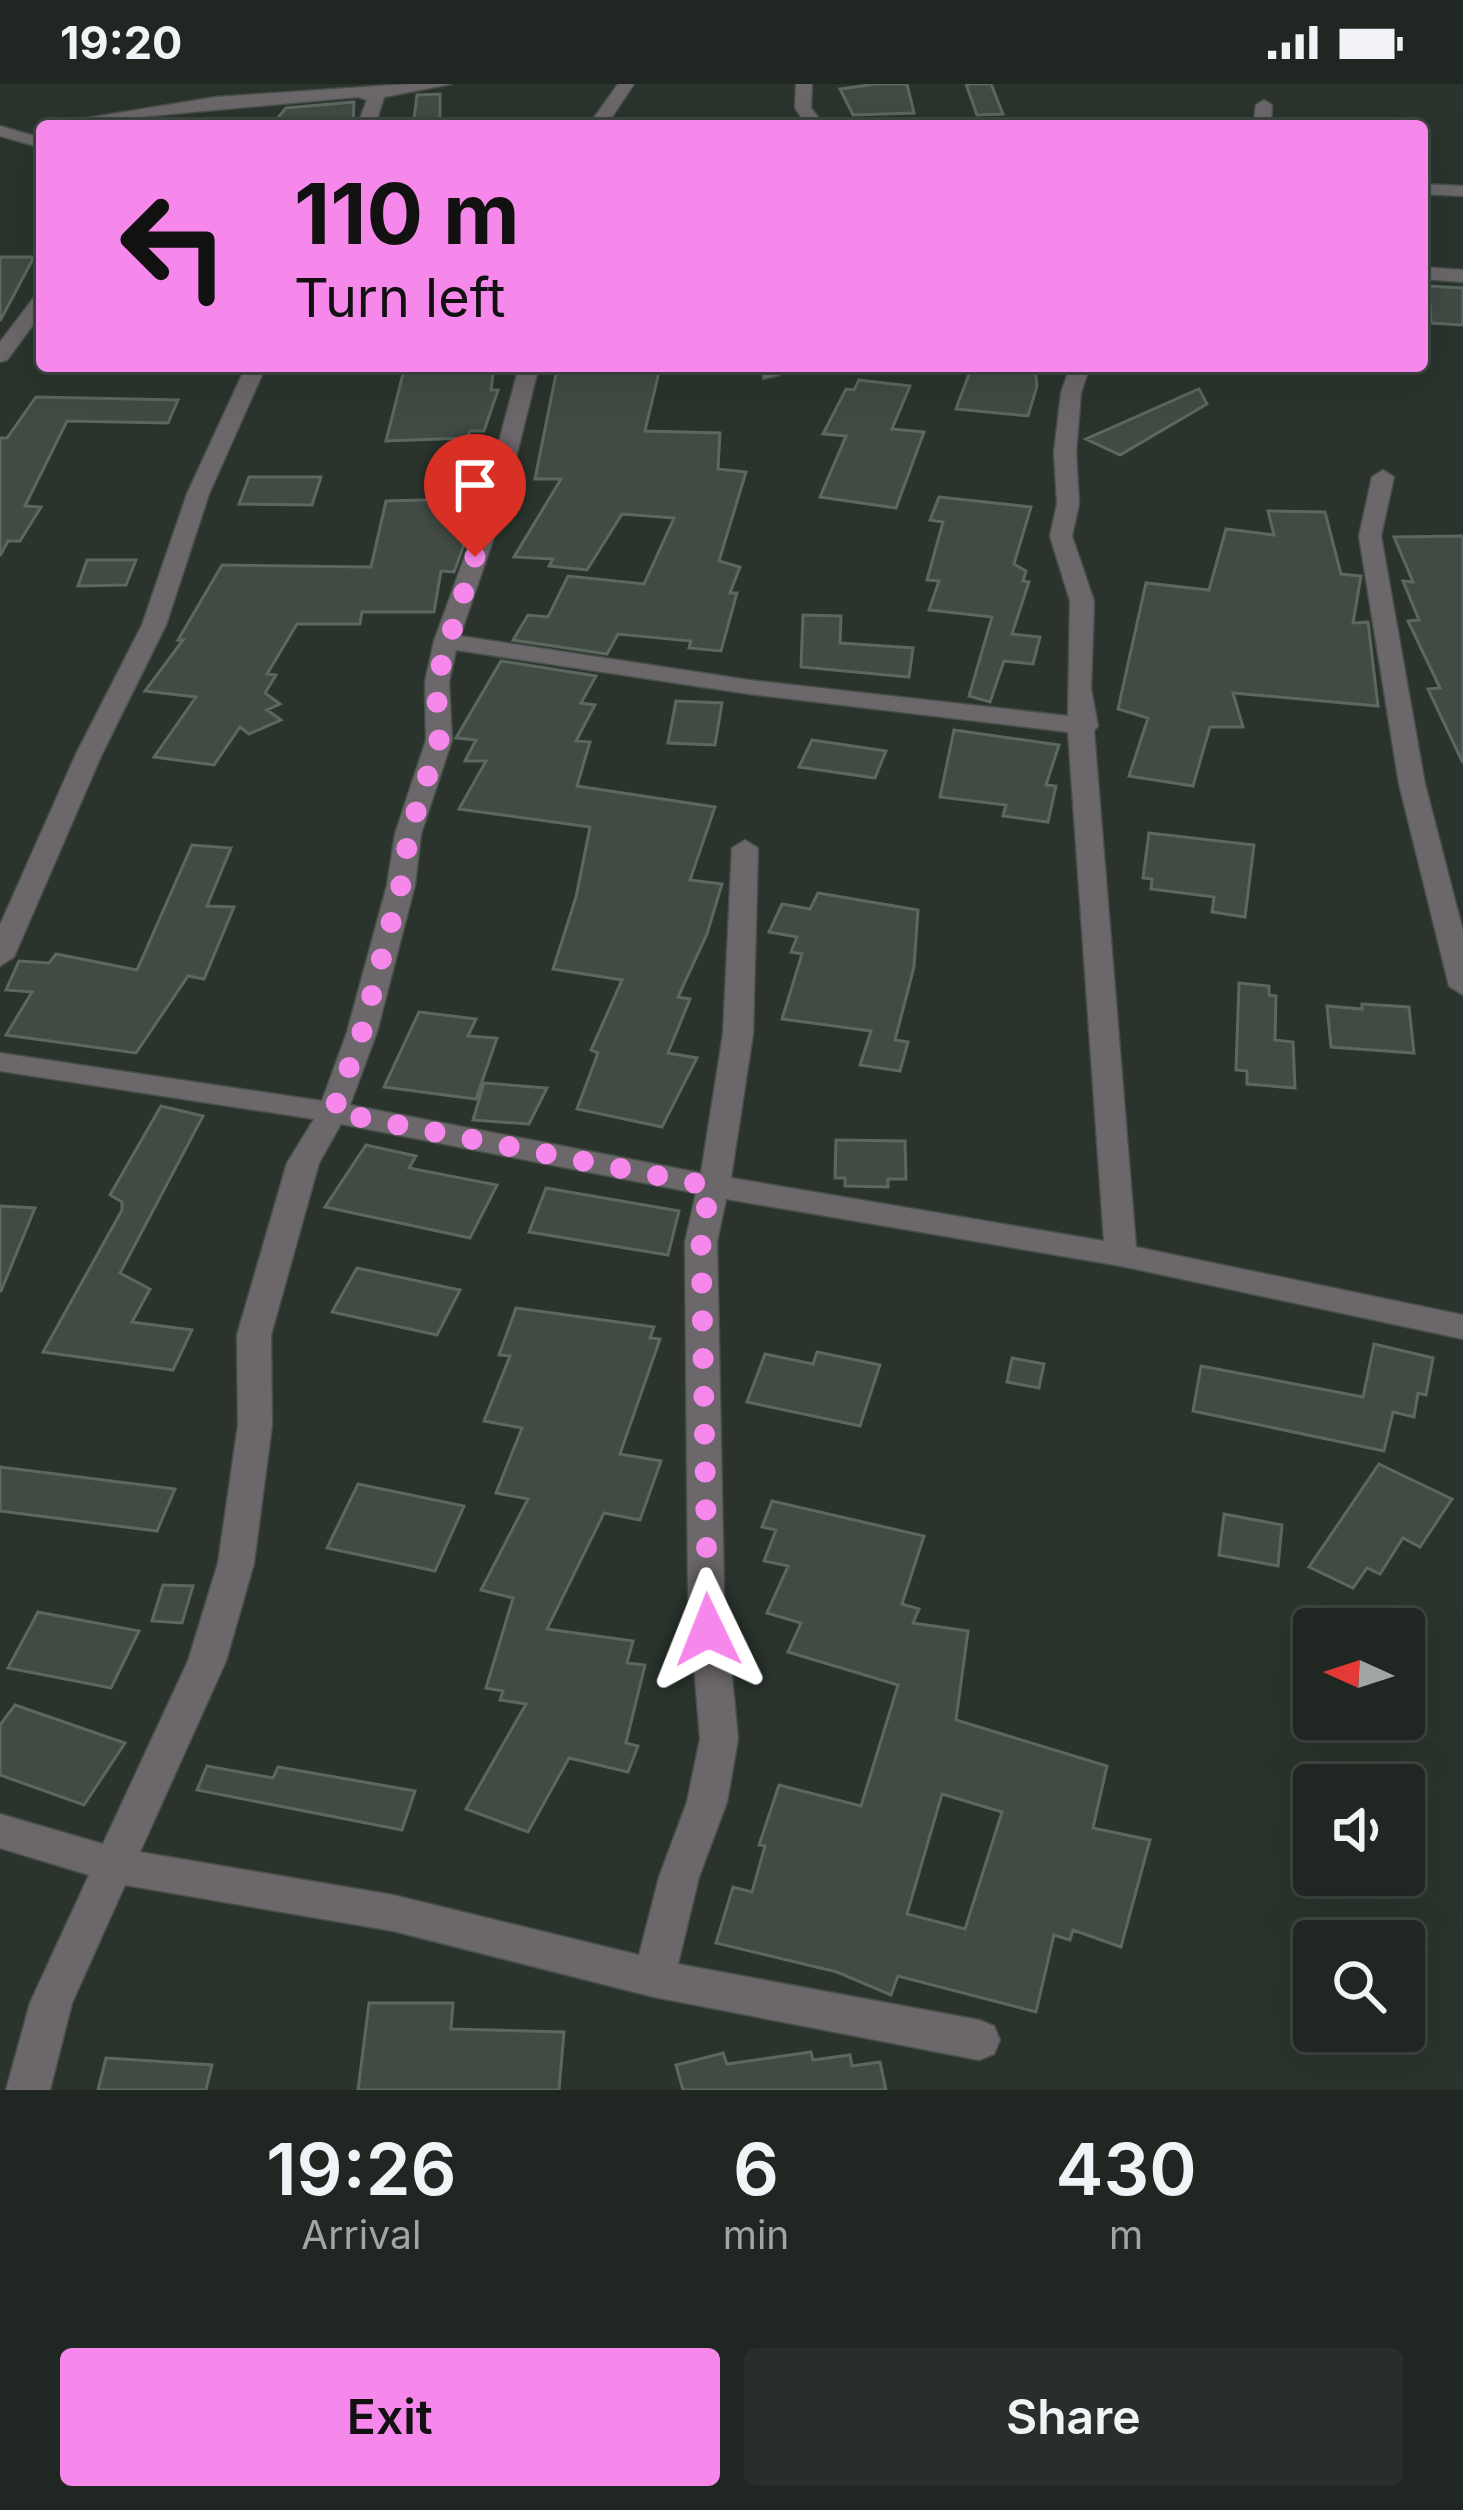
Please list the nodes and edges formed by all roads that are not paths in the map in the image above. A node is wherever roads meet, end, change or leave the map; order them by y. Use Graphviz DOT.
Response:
graph roads {
  1 [pos="443,84"];
  2 [pos="626,84"];
  3 [pos="804,84"];
  4 [pos="367,89"];
  5 [pos="1264,105"];
  6 [pos="74,120"];
  7 [pos="368,120"];
  8 [pos="601,120"];
  9 [pos="812,120"];
  10 [pos="1263,120"];
  11 [pos="36,127"];
  12 [pos="0,130"];
  13 [pos="36,141"];
  14 [pos="1428,189"];
  15 [pos="1463,191"];
  16 [pos="1428,273"];
  17 [pos="1463,276"];
  18 [pos="36,308"];
  19 [pos="0,356"];
  20 [pos="253,372"];
  21 [pos="528,372"];
  22 [pos="1078,372"];
  23 [pos="1382,477"];
  24 [pos="446,641"];
  25 [pos="1085,726"];
  26 [pos="745,848"];
  27 [pos="0,957"];
  28 [pos="1463,986"];
  29 [pos="0,1061"];
  30 [pos="333,1112"];
  31 [pos="710,1186"];
  32 [pos="1121,1255"];
  33 [pos="1463,1328"];
  34 [pos="0,1831"];
  35 [pos="112,1865"];
  36 [pos="654,1978"];
  37 [pos="980,2040"];
  38 [pos="28,2090"];
  1 -- 4 [label="street"];
  2 -- 8 [label="street"];
  3 -- 9 [label="street"];
  4 -- 6 [label="street"];
  4 -- 7 [label="street"];
  5 -- 10 [label="street"];
  11 -- 12 [label="street"];
  12 -- 13 [label="street"];
  14 -- 15 [label="street"];
  16 -- 17 [label="street"];
  18 -- 19 [label="street"];
  20 -- 27 [label="street"];
  21 -- 24 [label="street"];
  22 -- 25 [label="street"];
  23 -- 28 [label="street"];
  24 -- 25 [label="street"];
  24 -- 30 [label="street"];
  25 -- 32 [label="street"];
  26 -- 31 [label="street"];
  29 -- 30 [label="street"];
  30 -- 31 [label="street"];
  30 -- 35 [label="street"];
  31 -- 32 [label="street"];
  31 -- 36 [label="street"];
  32 -- 33 [label="street"];
  34 -- 35 [label="street"];
  35 -- 36 [label="street"];
  35 -- 38 [label="street"];
  36 -- 37 [label="street"];
}
